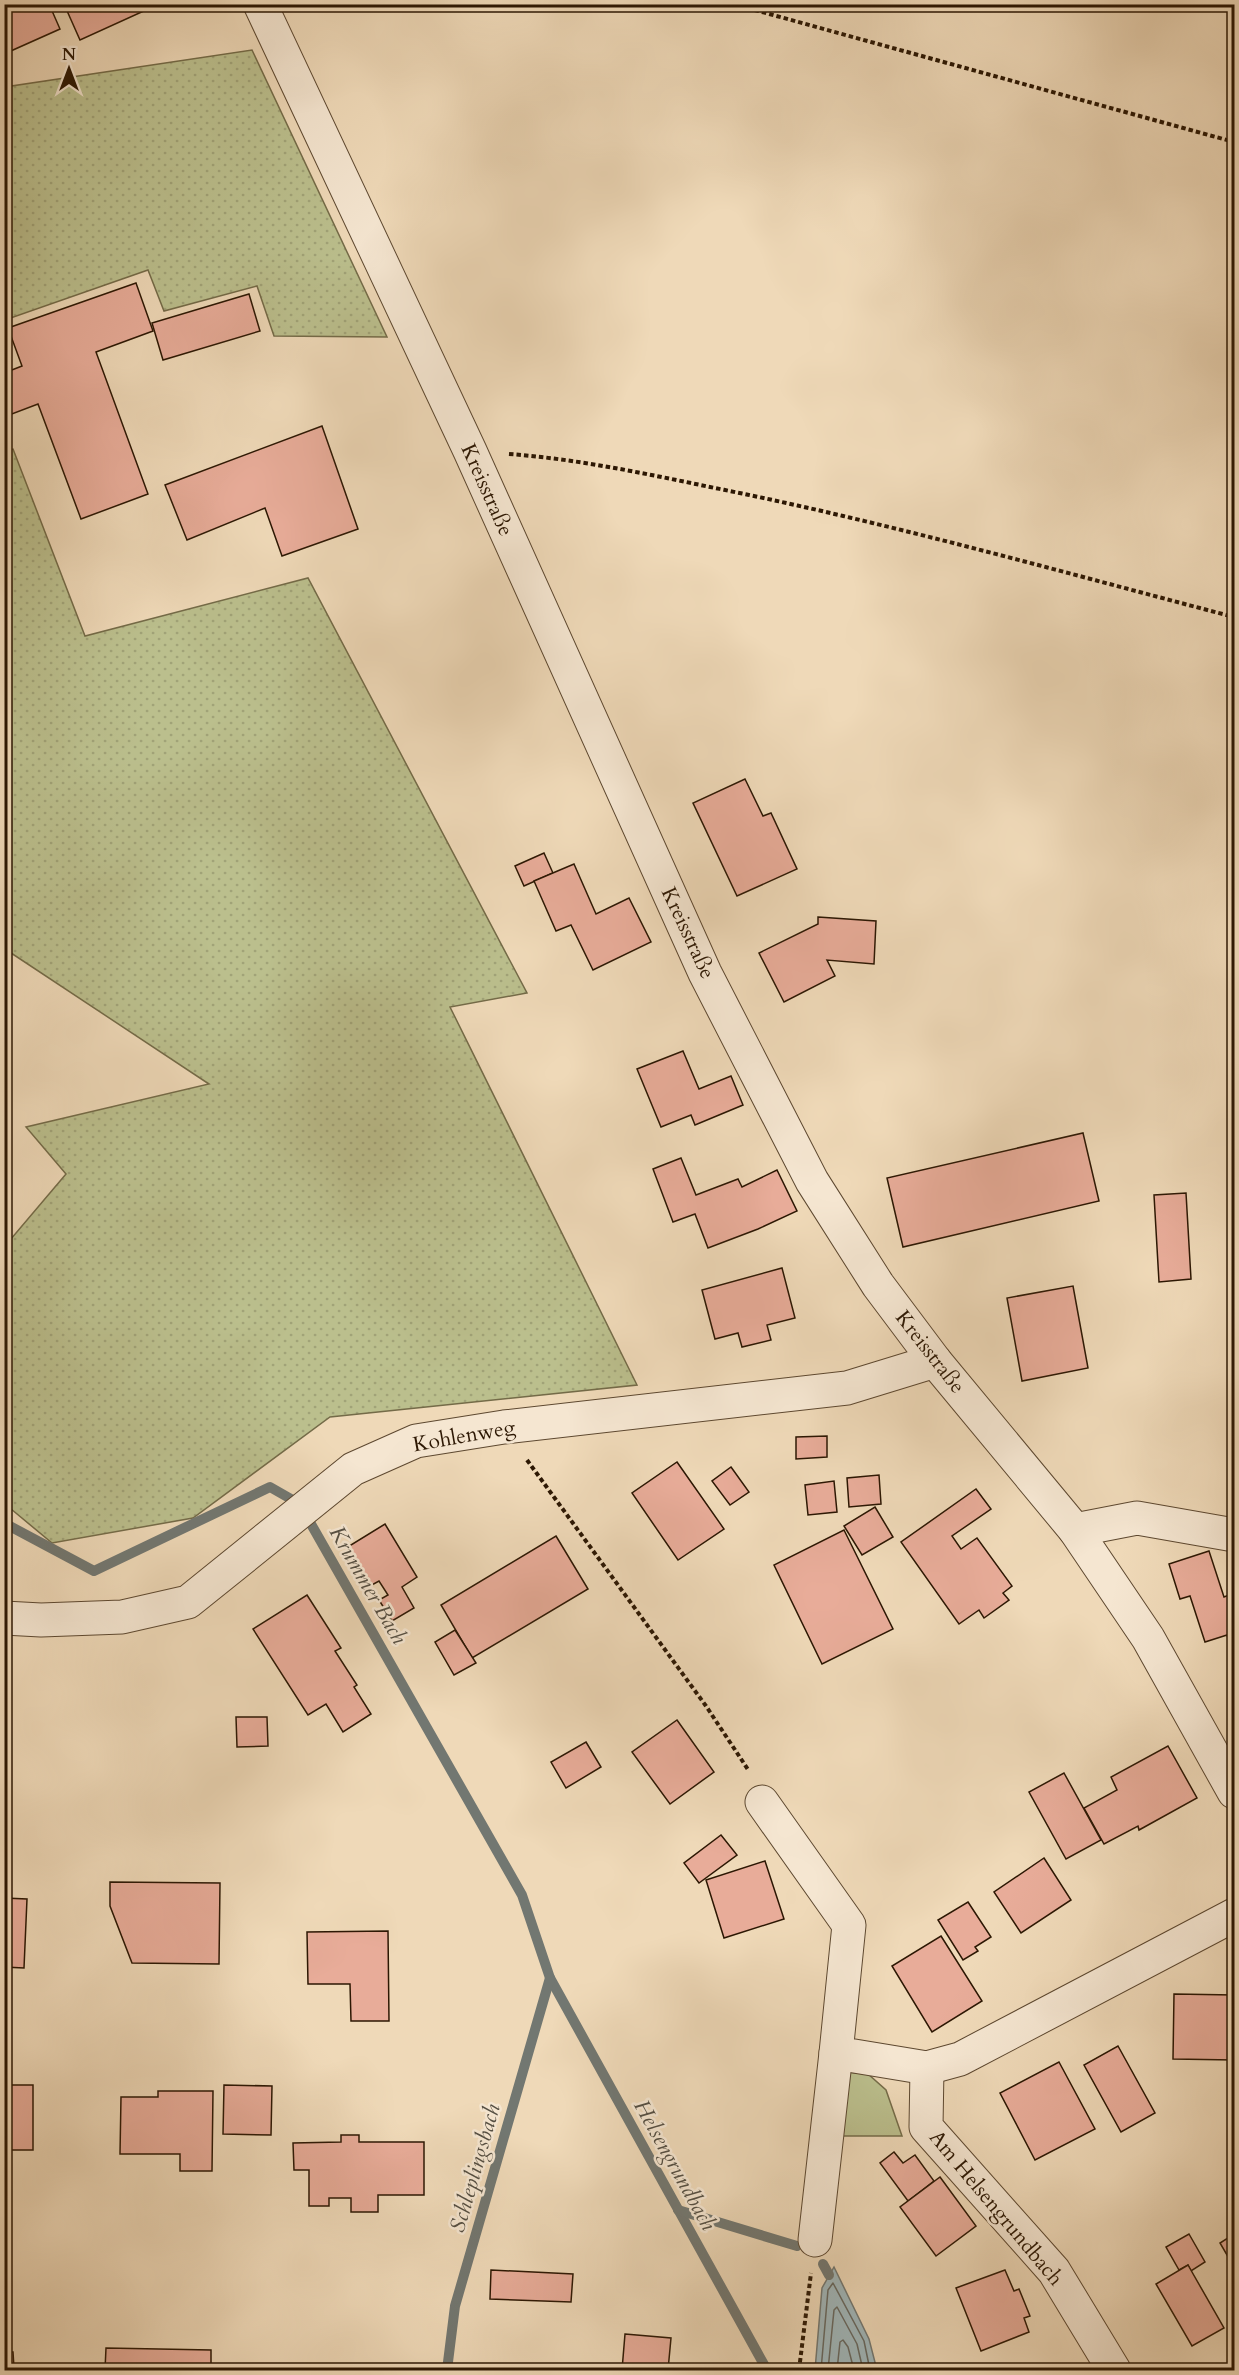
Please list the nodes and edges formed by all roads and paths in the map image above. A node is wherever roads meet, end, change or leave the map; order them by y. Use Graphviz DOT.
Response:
graph roads {
  1 [pos="260,4"];
  2 [pos="734,4"];
  3 [pos="1234,142"];
  4 [pos="470,451"];
  5 [pos="1234,617"];
  6 [pos="935,1361"];
  7 [pos="504,1427"];
  8 [pos="1075,1530"];
  9 [pos="1234,1534"];
  10 [pos="4,1618"];
  11 [pos="1234,1792"];
  12 [pos="762,1802"];
  13 [pos="1234,1915"];
  14 [pos="836,2053"];
  15 [pos="927,2068"];
  16 [pos="815,2240"];
  17 [pos="799,2370"];
  18 [pos="1114,2370"];
  1 -- 4 [label="street, Kreisstraße"];
  2 -- 3 [label="path"];
  4 -- 5 [label="path"];
  4 -- 6 [label="street, Kreisstraße"];
  6 -- 7 [label="street, Kohlenweg"];
  6 -- 8 [label="street, Kreisstraße"];
  7 -- 10 [label="street, Kohlenweg"];
  7 -- 12 [label="path"];
  8 -- 9 [label="street"];
  8 -- 11 [label="street, Kreisstraße"];
  12 -- 14 [label="street"];
  13 -- 15 [label="street"];
  14 -- 15 [label="street"];
  14 -- 16 [label="street"];
  15 -- 18 [label="street, Am Helsengrundbach"];
  16 -- 17 [label="path"];
}
